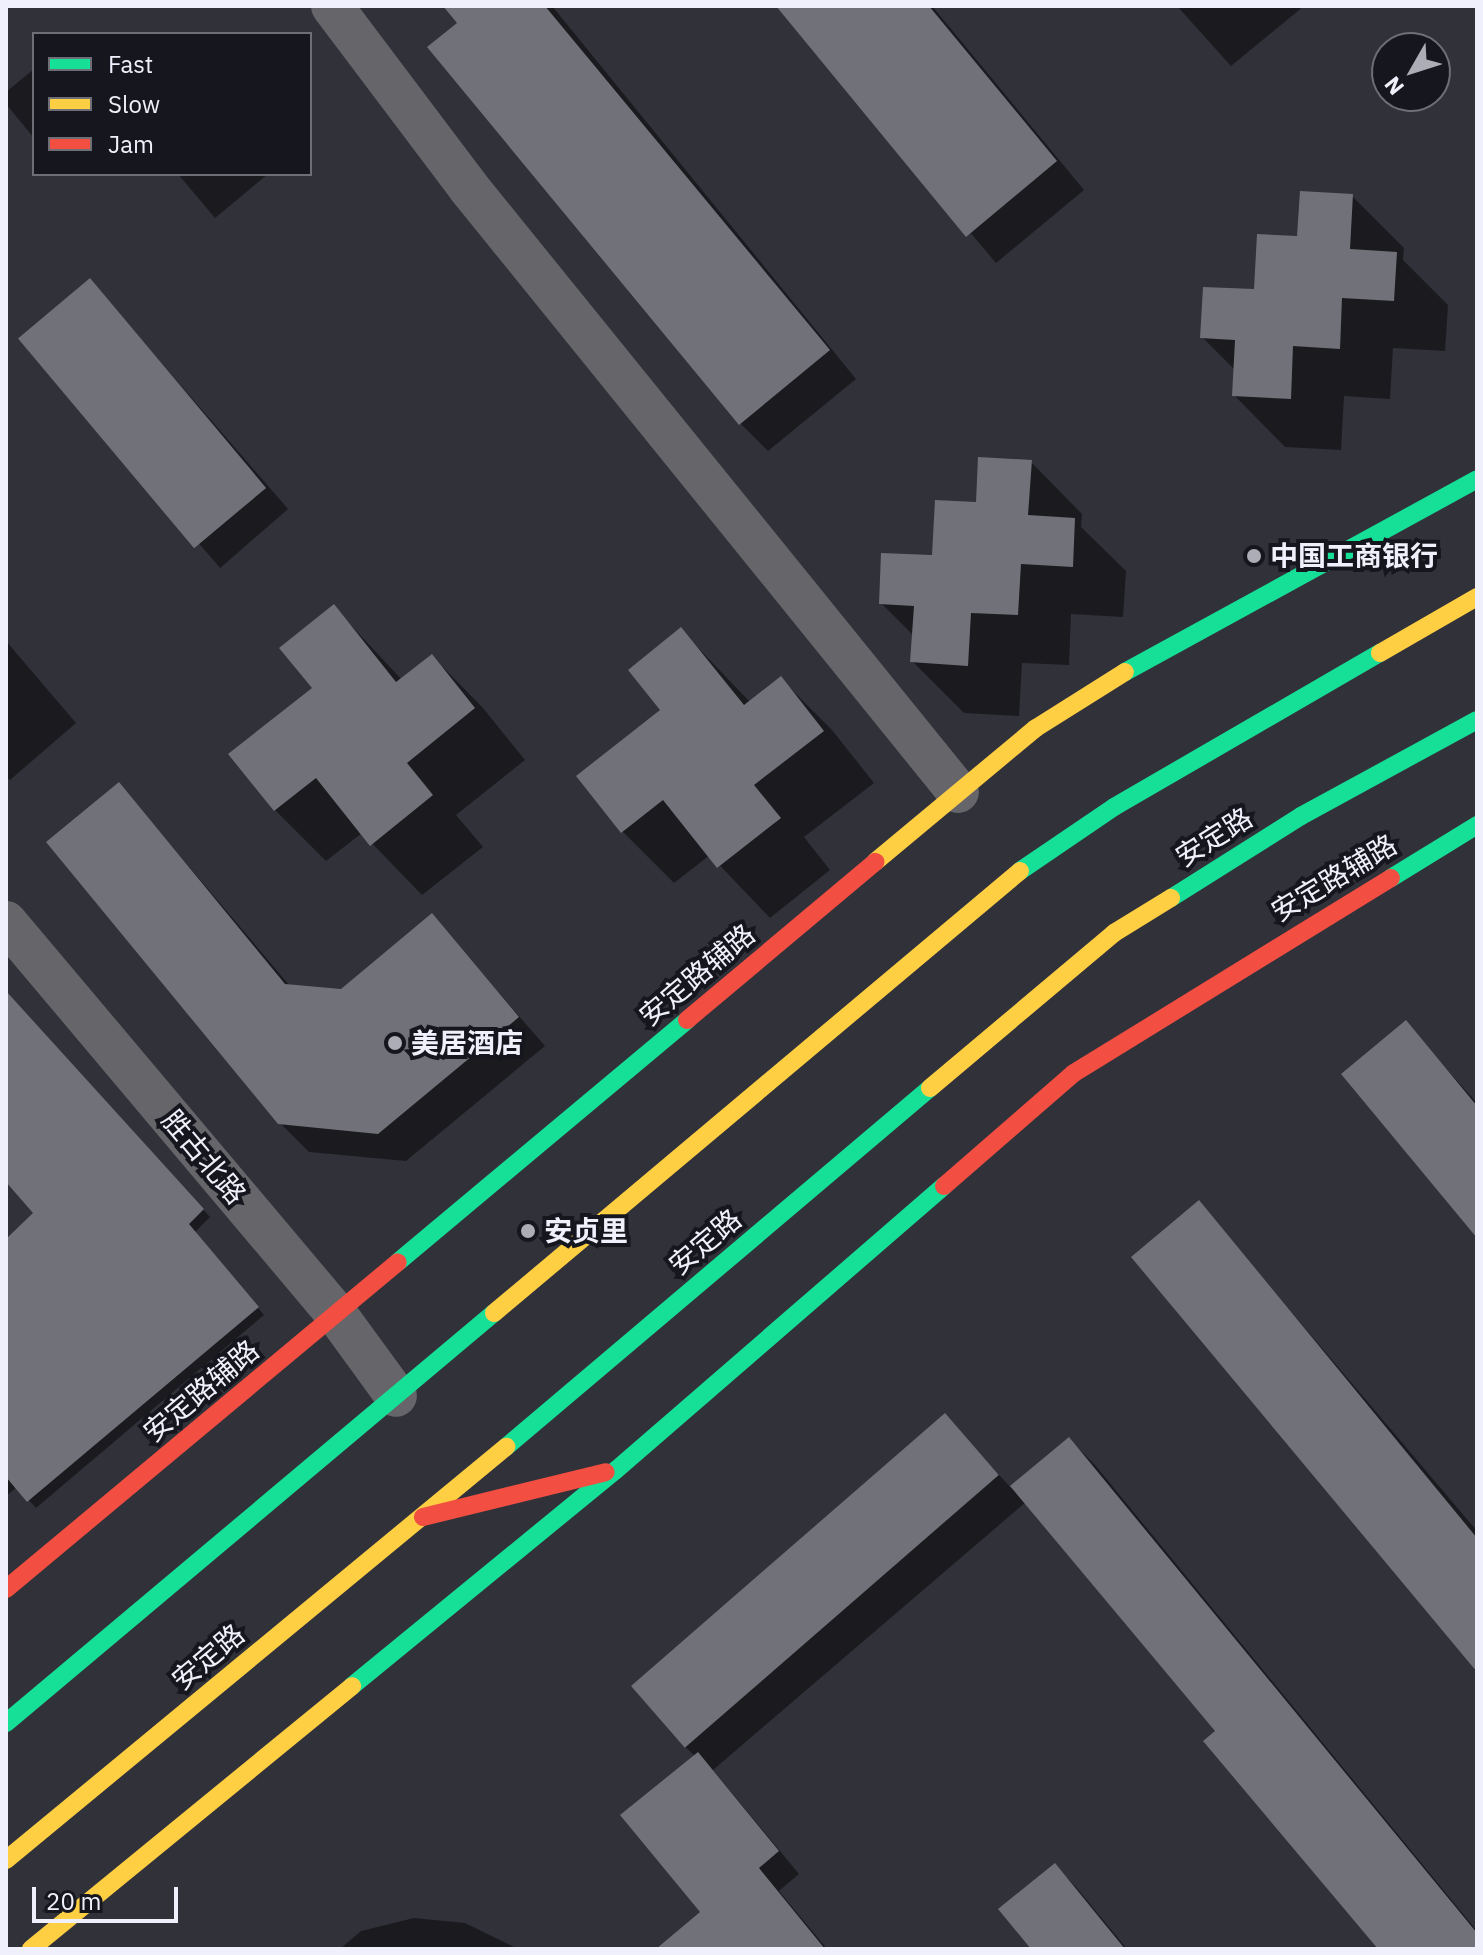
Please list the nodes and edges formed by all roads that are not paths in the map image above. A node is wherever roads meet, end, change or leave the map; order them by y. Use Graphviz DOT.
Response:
graph roads {
  1 [pos="332,6"];
  2 [pos="1477,479"];
  3 [pos="1477,597"];
  4 [pos="1477,720"];
  5 [pos="958,792"];
  6 [pos="1477,825"];
  7 [pos="6,922"];
  8 [pos="337,1315"];
  9 [pos="396,1396"];
  10 [pos="616,1470"];
  11 [pos="423,1517"];
  12 [pos="6,1589"];
  13 [pos="6,1723"];
  14 [pos="6,1860"];
  15 [pos="31,1949"];
  1 -- 5 [label="street"];
  2 -- 5 [label="street, 安定路辅路"];
  3 -- 9 [label="street"];
  4 -- 11 [label="street, 安定路"];
  5 -- 8 [label="street, 安定路辅路"];
  6 -- 10 [label="street, 安定路辅路"];
  7 -- 8 [label="street, 胜古北路"];
  8 -- 9 [label="street, 胜古北路"];
  8 -- 12 [label="street, 安定路辅路"];
  9 -- 13 [label="street"];
  10 -- 11 [label="street"];
  10 -- 15 [label="street, 安定路辅路"];
  11 -- 14 [label="street, 安定路"];
}
